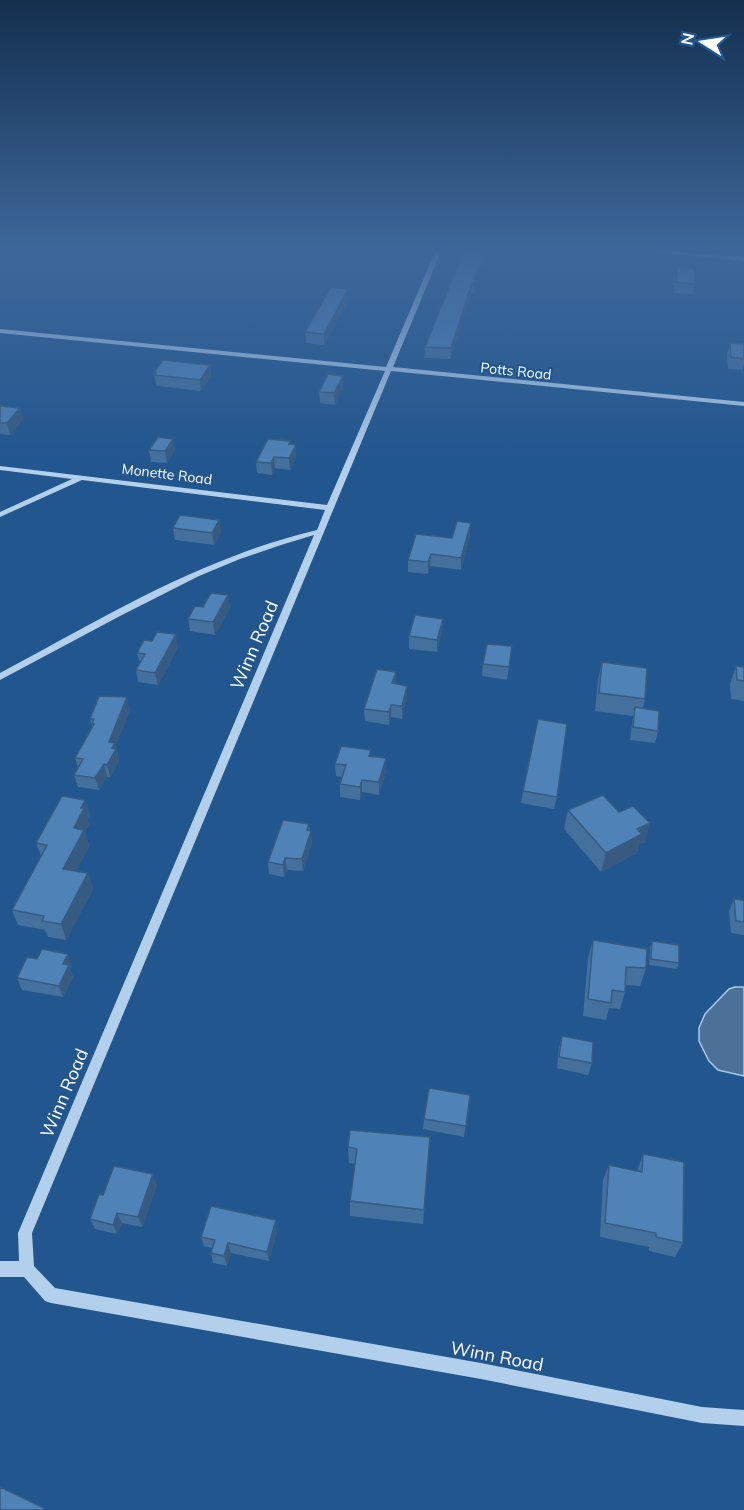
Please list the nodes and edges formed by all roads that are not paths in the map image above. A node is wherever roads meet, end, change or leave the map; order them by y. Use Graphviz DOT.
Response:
graph roads {
  1 [pos="408,322"];
  2 [pos="0,331"];
  3 [pos="388,370"];
  4 [pos="744,404"];
  5 [pos="0,468"];
  6 [pos="82,478"];
  7 [pos="331,508"];
  8 [pos="0,514"];
  9 [pos="321,531"];
  10 [pos="0,677"];
  11 [pos="0,1269"];
  12 [pos="27,1269"];
  13 [pos="744,1418"];
  1 -- 3 [label="street, Winn Road"];
  2 -- 3 [label="street, Potts Road"];
  3 -- 4 [label="street, Potts Road"];
  3 -- 7 [label="street, Winn Road"];
  5 -- 6 [label="street, Monette Road"];
  6 -- 7 [label="street, Monette Road"];
  6 -- 8 [label="street"];
  7 -- 9 [label="street, Winn Road"];
  9 -- 10 [label="street"];
  9 -- 12 [label="street, Winn Road"];
  11 -- 12 [label="street"];
  12 -- 13 [label="street, Winn Road"];
}
